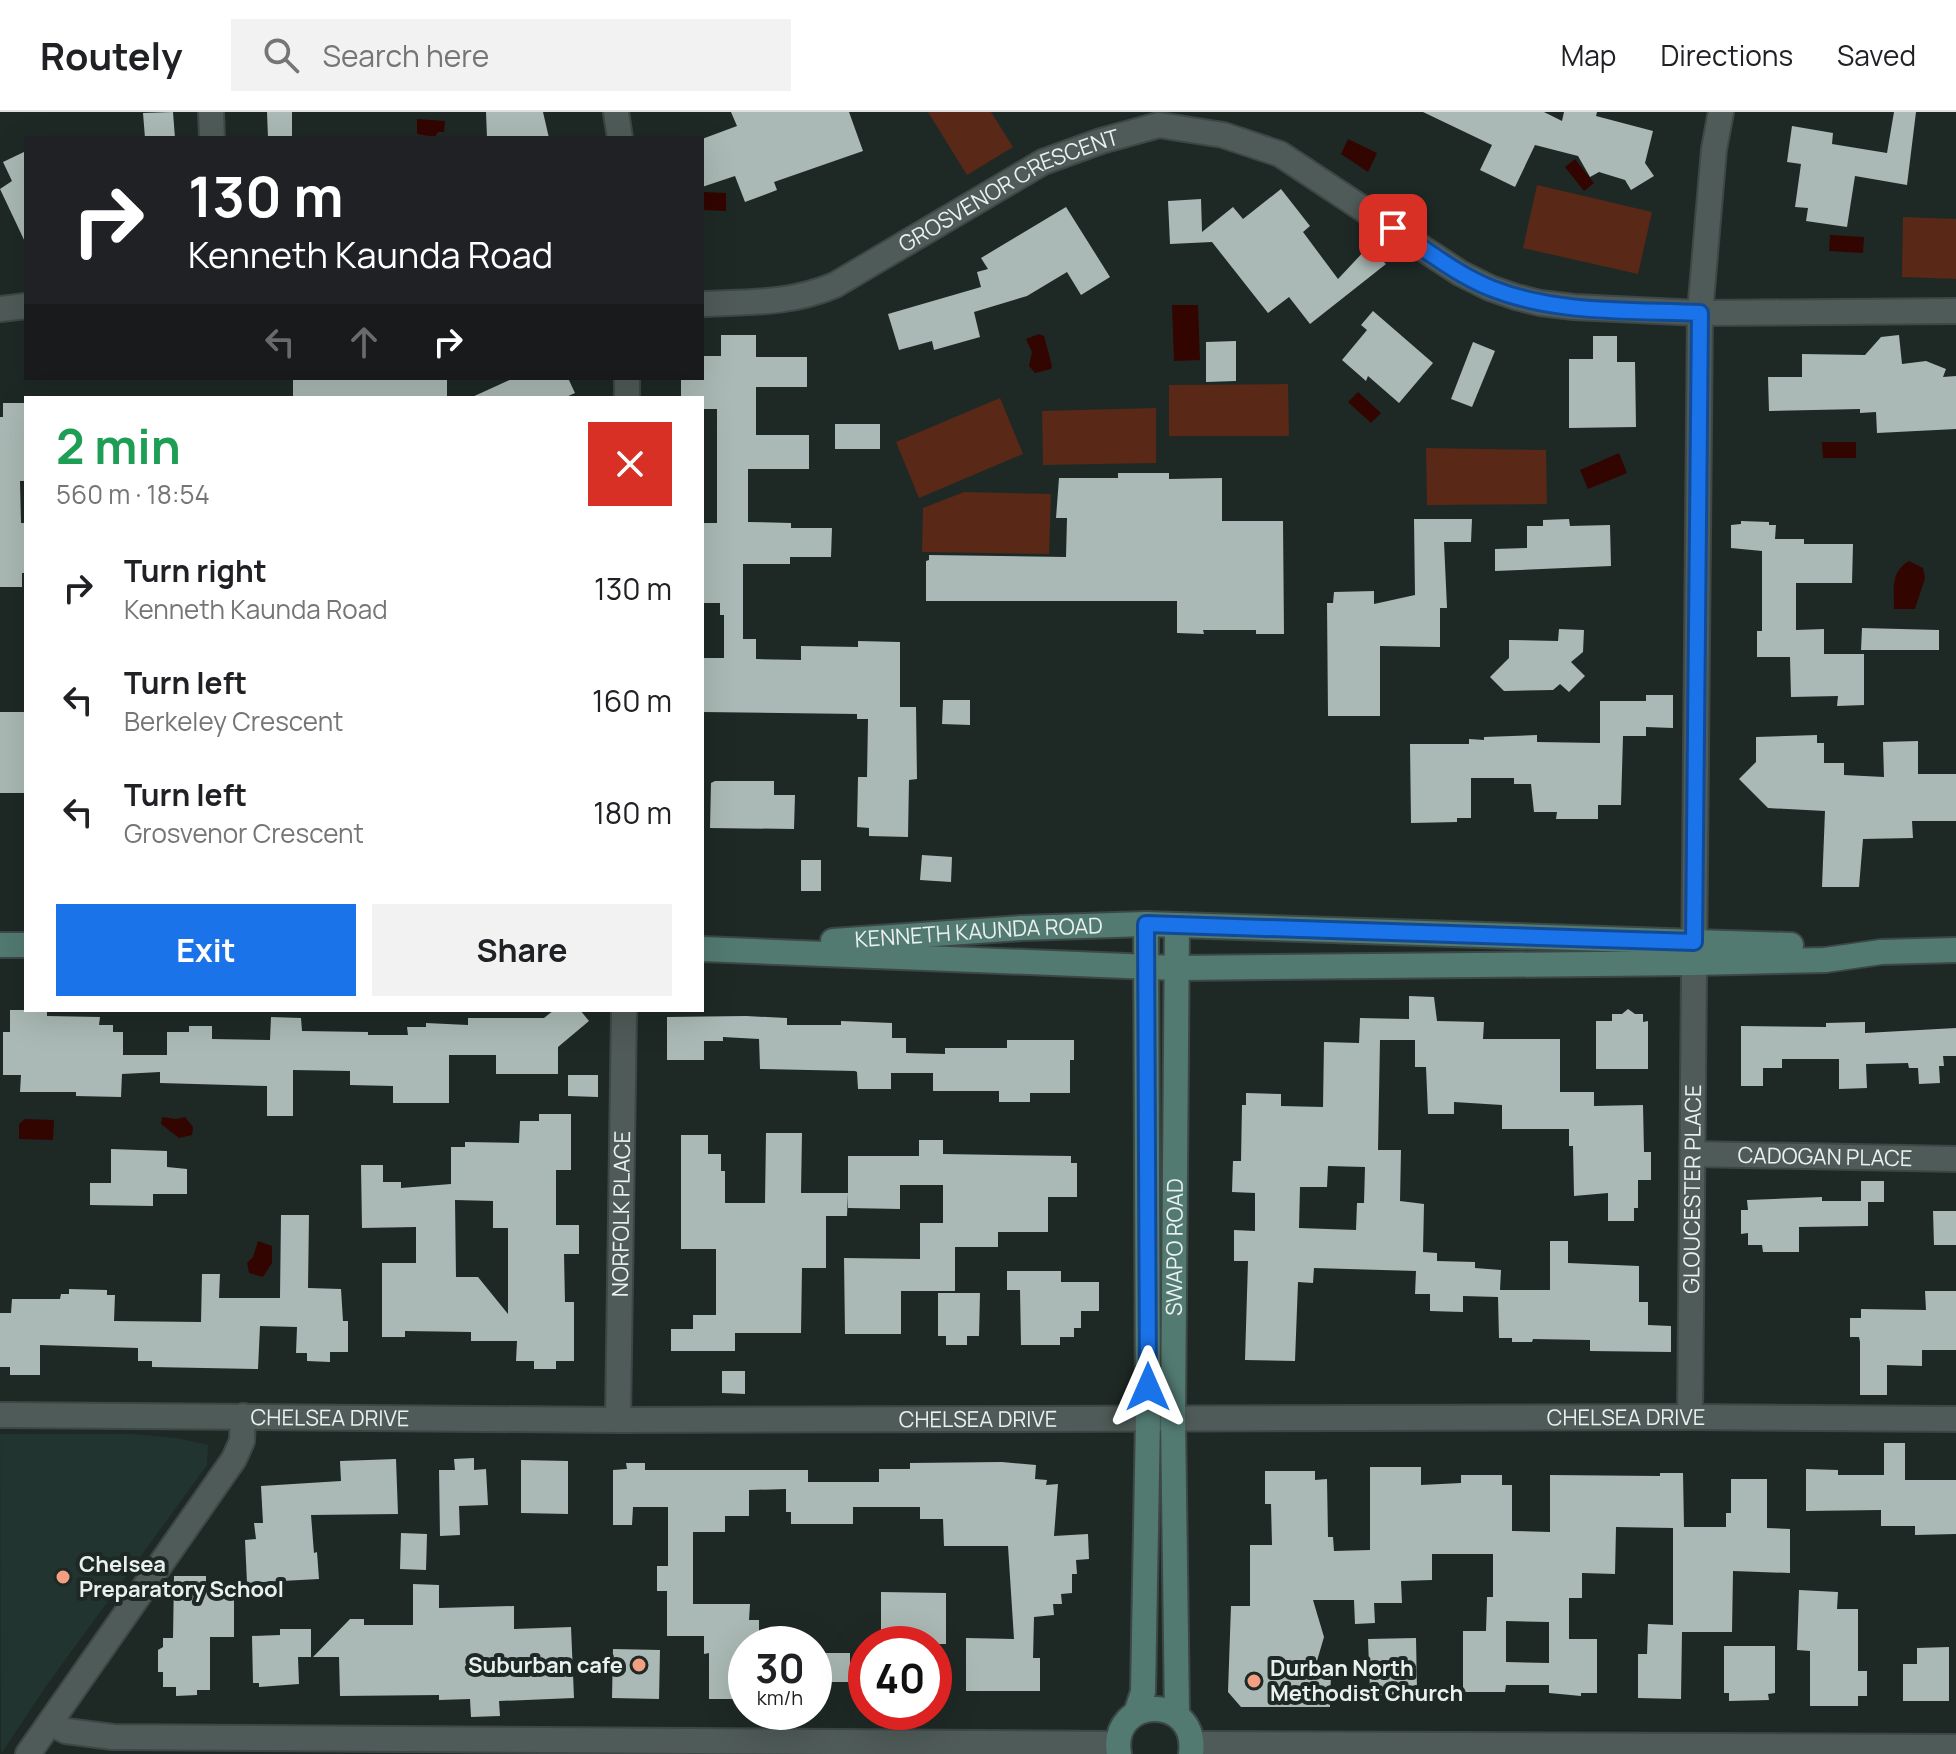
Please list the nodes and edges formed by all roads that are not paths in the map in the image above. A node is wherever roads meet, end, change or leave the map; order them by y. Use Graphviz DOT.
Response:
graph roads {
  1 [pos="211,112"];
  2 [pos="616,112"];
  3 [pos="1721,112"];
  4 [pos="1159,118"];
  5 [pos="212,136"];
  6 [pos="620,136"];
  7 [pos="704,304"];
  8 [pos="24,306"];
  9 [pos="0,309"];
  10 [pos="1956,311"];
  11 [pos="1700,313"];
  12 [pos="1146,924"];
  13 [pos="1177,925"];
  14 [pos="0,945"];
  15 [pos="24,945"];
  16 [pos="704,949"];
  17 [pos="747,949"];
  18 [pos="1956,950"];
  19 [pos="1694,953"];
  20 [pos="1145,967"];
  21 [pos="1175,968"];
  22 [pos="624,1012"];
  23 [pos="1693,1154"];
  24 [pos="1956,1159"];
  25 [pos="0,1415"];
  26 [pos="243,1416"];
  27 [pos="1690,1417"];
  28 [pos="1148,1418"];
  29 [pos="1173,1418"];
  30 [pos="1956,1419"];
  31 [pos="618,1420"];
  32 [pos="1136,1713"];
  33 [pos="1177,1715"];
  34 [pos="50,1723"];
  35 [pos="1956,1747"];
  36 [pos="1118,1749"];
  37 [pos="1192,1749"];
  38 [pos="28,1754"];
  1 -- 5 [label="street"];
  2 -- 6 [label="street"];
  3 -- 11 [label="street, GLOUCESTER PLACE"];
  4 -- 7 [label="street, GROSVENOR CRESCENT"];
  4 -- 11 [label="street, GROSVENOR CRESCENT"];
  8 -- 9 [label="street"];
  10 -- 11 [label="street, GROSVENOR CRESCENT"];
  11 -- 19 [label="street, GLOUCESTER PLACE"];
  12 -- 13 [label="main road, KENNETH KAUNDA ROAD"];
  12 -- 17 [label="main road, KENNETH KAUNDA ROAD"];
  12 -- 20 [label="main road, SWAPO ROAD"];
  13 -- 19 [label="main road, KENNETH KAUNDA ROAD"];
  13 -- 21 [label="main road, SWAPO ROAD"];
  14 -- 15 [label="main road"];
  16 -- 17 [label="main road, KENNETH KAUNDA ROAD"];
  17 -- 20 [label="main road, KENNETH KAUNDA ROAD"];
  18 -- 19 [label="main road, KENNETH KAUNDA ROAD"];
  19 -- 21 [label="main road, KENNETH KAUNDA ROAD"];
  19 -- 23 [label="street, GLOUCESTER PLACE"];
  20 -- 21 [label="main road, KENNETH KAUNDA ROAD"];
  20 -- 28 [label="main road, SWAPO ROAD"];
  21 -- 29 [label="main road, SWAPO ROAD"];
  22 -- 31 [label="street, NORFOLK PLACE"];
  23 -- 24 [label="street, CADOGAN PLACE"];
  23 -- 27 [label="street, GLOUCESTER PLACE"];
  25 -- 26 [label="street, CHELSEA DRIVE"];
  26 -- 31 [label="street, CHELSEA DRIVE"];
  26 -- 34 [label="street"];
  27 -- 29 [label="street, CHELSEA DRIVE"];
  27 -- 30 [label="street, CHELSEA DRIVE"];
  28 -- 29 [label="street, CHELSEA DRIVE"];
  28 -- 31 [label="street, CHELSEA DRIVE"];
  28 -- 32 [label="main road, SWAPO ROAD"];
  29 -- 33 [label="main road, SWAPO ROAD"];
  32 -- 33 [label="main road"];
  32 -- 36 [label="main road, SWAPO ROAD"];
  33 -- 37 [label="main road"];
  34 -- 36 [label="street"];
  34 -- 38 [label="street"];
  35 -- 37 [label="street"];
}
